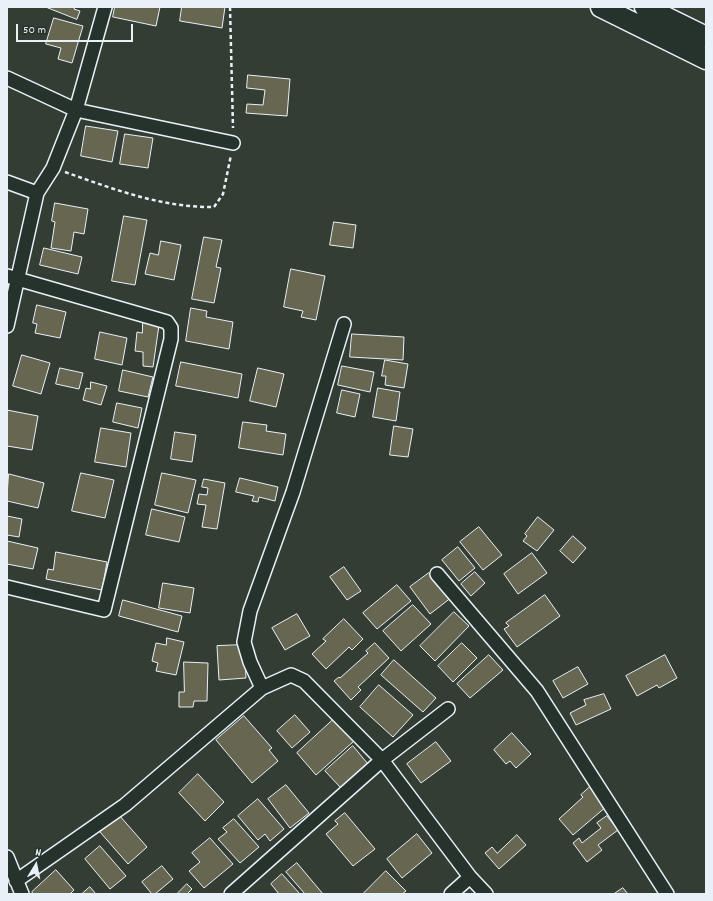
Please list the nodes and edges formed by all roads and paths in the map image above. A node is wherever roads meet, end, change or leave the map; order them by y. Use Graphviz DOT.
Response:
graph roads {
  1 [pos="105,7"];
  2 [pos="230,7"];
  3 [pos="601,7"];
  4 [pos="645,7"];
  5 [pos="706,37"];
  6 [pos="706,59"];
  7 [pos="7,78"];
  8 [pos="76,110"];
  9 [pos="233,143"];
  10 [pos="53,168"];
  11 [pos="7,182"];
  12 [pos="37,193"];
  13 [pos="12,277"];
  14 [pos="344,324"];
  15 [pos="7,326"];
  16 [pos="437,574"];
  17 [pos="7,587"];
  18 [pos="262,688"];
  19 [pos="448,709"];
  20 [pos="382,760"];
  21 [pos="7,857"];
  22 [pos="470,877"];
  23 [pos="16,881"];
  24 [pos="22,894"];
  25 [pos="231,894"];
  26 [pos="451,894"];
  27 [pos="486,894"];
  28 [pos="667,894"];
  1 -- 8 [label="street"];
  2 -- 9 [label="path"];
  3 -- 6 [label="main road"];
  4 -- 5 [label="main road"];
  7 -- 8 [label="street"];
  8 -- 9 [label="street"];
  8 -- 10 [label="street"];
  9 -- 10 [label="path"];
  10 -- 12 [label="street"];
  11 -- 12 [label="street"];
  12 -- 13 [label="street"];
  13 -- 15 [label="street"];
  13 -- 17 [label="street"];
  14 -- 18 [label="street"];
  16 -- 28 [label="street"];
  18 -- 20 [label="street"];
  18 -- 23 [label="street"];
  19 -- 20 [label="street"];
  20 -- 22 [label="street"];
  20 -- 25 [label="street"];
  21 -- 23 [label="street"];
  22 -- 26 [label="street"];
  22 -- 27 [label="street"];
  23 -- 24 [label="street"];
}
